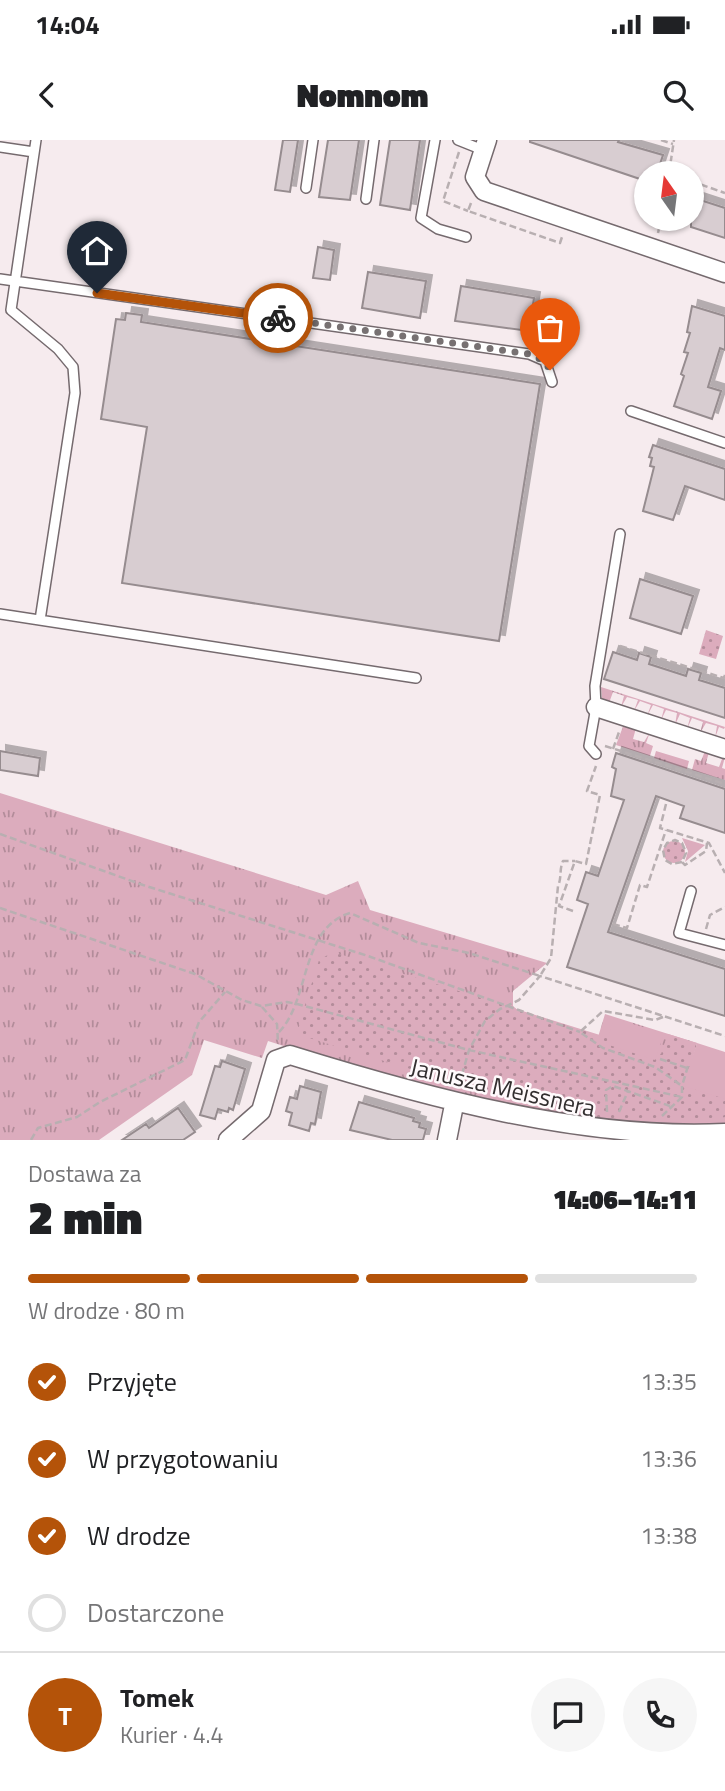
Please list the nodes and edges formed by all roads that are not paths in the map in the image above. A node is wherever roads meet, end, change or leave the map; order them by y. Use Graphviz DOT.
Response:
graph roads {
  1 [pos="36,140"];
  2 [pos="313,140"];
  3 [pos="374,140"];
  4 [pos="435,140"];
  5 [pos="459,144"];
  6 [pos="485,145"];
  7 [pos="0,147"];
  8 [pos="34,152"];
  9 [pos="306,188"];
  10 [pos="366,199"];
  11 [pos="466,237"];
  12 [pos="725,273"];
  13 [pos="0,279"];
  14 [pos="16,281"];
  15 [pos="552,382"];
  16 [pos="631,411"];
  17 [pos="725,443"];
  18 [pos="620,534"];
  19 [pos="0,614"];
  20 [pos="40,620"];
  21 [pos="416,678"];
  22 [pos="596,706"];
  23 [pos="725,749"];
  24 [pos="596,754"];
  25 [pos="691,891"];
  26 [pos="725,945"];
  27 [pos="454,1105"];
  28 [pos="725,1133"];
  29 [pos="624,1139"];
  30 [pos="228,1140"];
  31 [pos="447,1140"];
  1 -- 8 [label="lane"];
  2 -- 9 [label="lane"];
  3 -- 10 [label="lane"];
  4 -- 11 [label="lane"];
  5 -- 6 [label="lane"];
  6 -- 12 [label="street"];
  7 -- 8 [label="lane"];
  8 -- 14 [label="lane"];
  13 -- 14 [label="lane"];
  14 -- 15 [label="lane"];
  14 -- 20 [label="lane"];
  16 -- 17 [label="lane"];
  18 -- 22 [label="lane"];
  19 -- 20 [label="lane"];
  20 -- 21 [label="lane"];
  22 -- 23 [label="street"];
  22 -- 24 [label="lane"];
  25 -- 26 [label="lane"];
  27 -- 29 [label="street, Janusza Meissnera"];
  27 -- 30 [label="street, Janusza Meissnera"];
  27 -- 31 [label="street"];
  28 -- 29 [label="street, Janusza Meissnera"];
}
